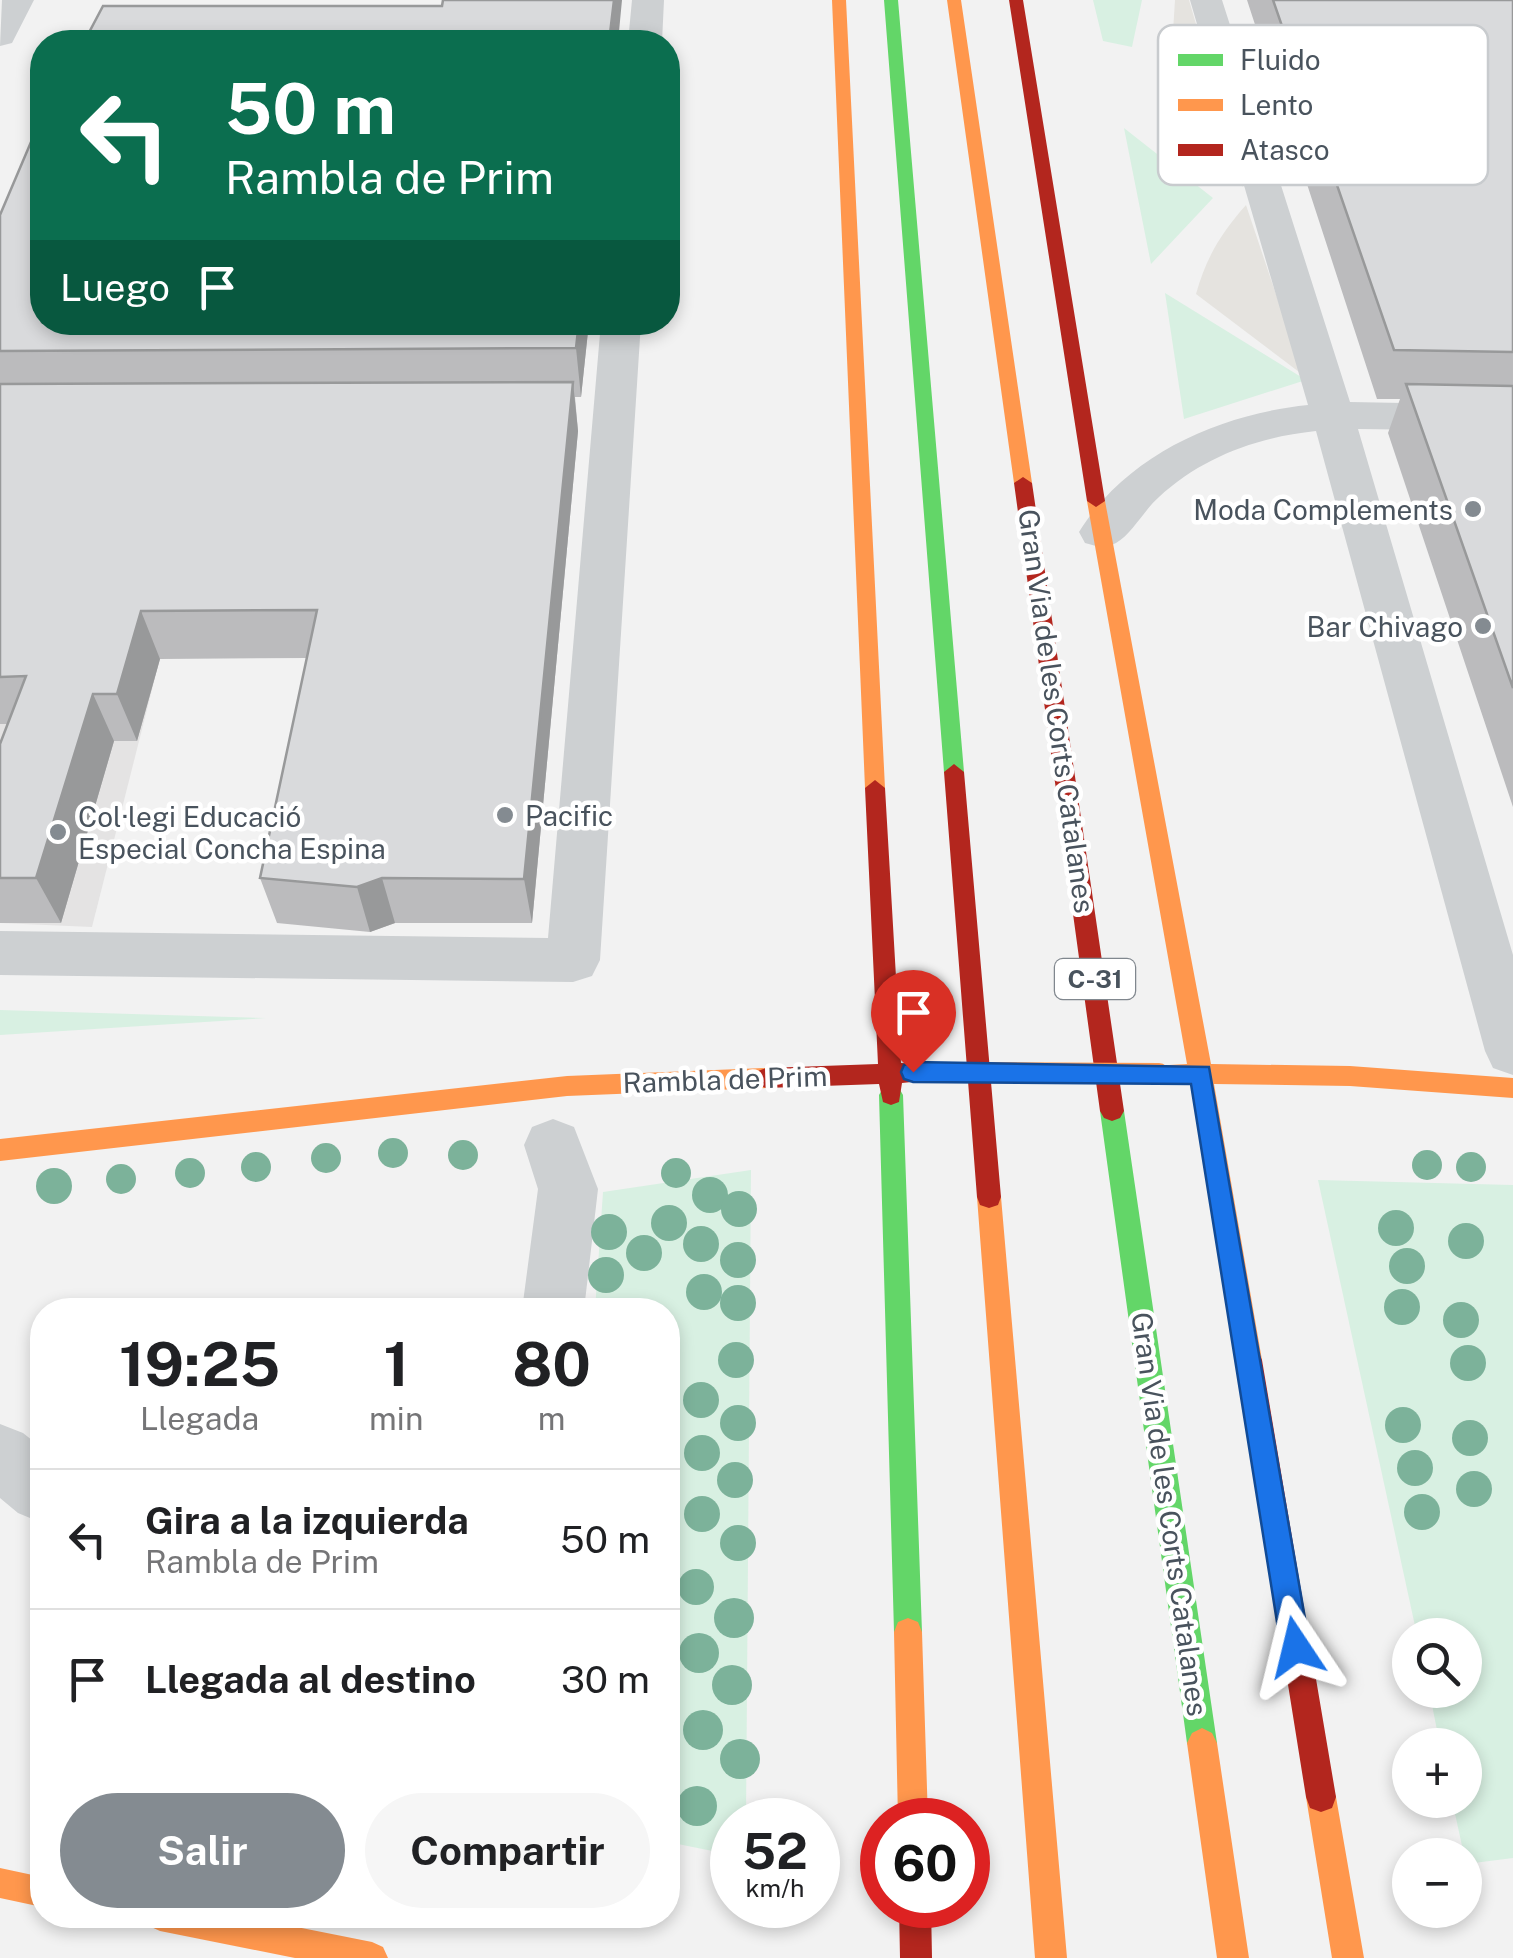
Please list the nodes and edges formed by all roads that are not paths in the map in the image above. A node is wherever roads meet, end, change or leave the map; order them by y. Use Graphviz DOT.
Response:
graph roads {
  1 [pos="18,0"];
  2 [pos="648,0"];
  3 [pos="839,0"];
  4 [pos="890,0"];
  5 [pos="954,0"];
  6 [pos="1016,0"];
  7 [pos="1206,0"];
  8 [pos="1214,25"];
  9 [pos="646,30"];
  10 [pos="0,36"];
  11 [pos="1262,185"];
  12 [pos="618,335"];
  13 [pos="1332,416"];
  14 [pos="1513,418"];
  15 [pos="1101,532"];
  16 [pos="0,953"];
  17 [pos="1513,1051"];
  18 [pos="887,1072"];
  19 [pos="1201,1074"];
  20 [pos="1513,1088"];
  21 [pos="553,1145"];
  22 [pos="0,1150"];
  23 [pos="554,1298"];
  24 [pos="0,1456"];
  25 [pos="30,1480"];
  26 [pos="912,1798"];
  27 [pos="0,1883"];
  28 [pos="30,1889"];
  29 [pos="224,1928"];
  30 [pos="915,1928"];
  31 [pos="372,1958"];
  32 [pos="916,1958"];
  33 [pos="1051,1958"];
  34 [pos="1233,1958"];
  35 [pos="1348,1958"];
  1 -- 10 [label="street"];
  2 -- 9 [label="street"];
  3 -- 18 [label="main road"];
  4 -- 33 [label="main road"];
  5 -- 34 [label="main road, Gran Via de les Corts Catalanes / C-31"];
  6 -- 15 [label="main road"];
  7 -- 8 [label="street"];
  11 -- 13 [label="street"];
  12 -- 16 [label="street"];
  13 -- 14 [label="street"];
  13 -- 15 [label="street"];
  13 -- 17 [label="street"];
  15 -- 19 [label="main road"];
  18 -- 19 [label="main road, Rambla de Prim, bridge"];
  18 -- 22 [label="main road, Rambla de Prim"];
  18 -- 26 [label="main road"];
  19 -- 20 [label="main road, Rambla de Prim"];
  19 -- 35 [label="main road"];
  21 -- 23 [label="street"];
  24 -- 25 [label="street"];
  27 -- 28 [label="main road"];
  29 -- 31 [label="main road"];
  30 -- 32 [label="main road"];
}
